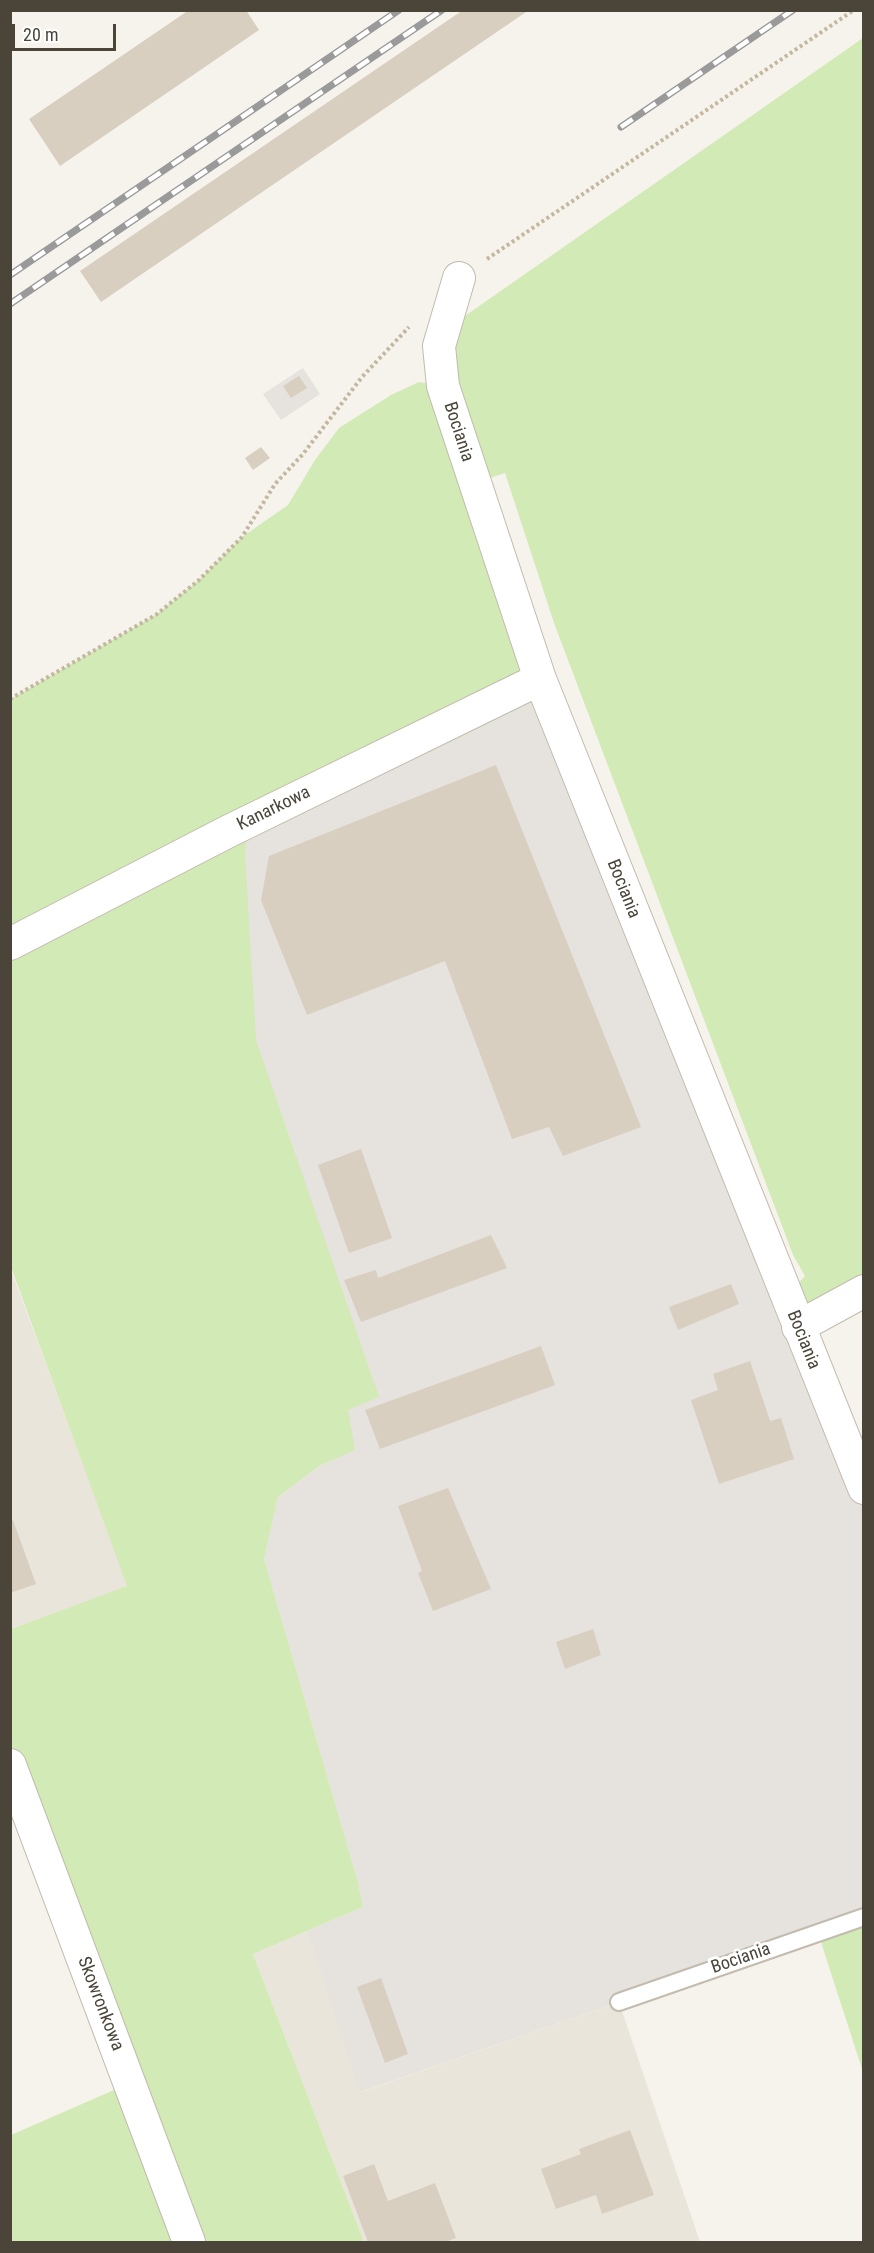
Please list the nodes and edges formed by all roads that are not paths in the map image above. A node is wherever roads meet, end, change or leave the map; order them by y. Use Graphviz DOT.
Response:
graph roads {
  1 [pos="459,278"];
  2 [pos="540,679"];
  3 [pos="10,944"];
  4 [pos="864,1291"];
  5 [pos="798,1327"];
  6 [pos="864,1488"];
  7 [pos="10,1765"];
  8 [pos="864,1917"];
  9 [pos="619,2002"];
  10 [pos="189,2242"];
  1 -- 2 [label="street, Bociania"];
  2 -- 3 [label="street, Kanarkowa"];
  2 -- 5 [label="street, Bociania"];
  4 -- 5 [label="street"];
  5 -- 6 [label="street, Bociania"];
  7 -- 10 [label="street, Skowronkowa"];
  8 -- 9 [label="lane, Bociania"];
}
